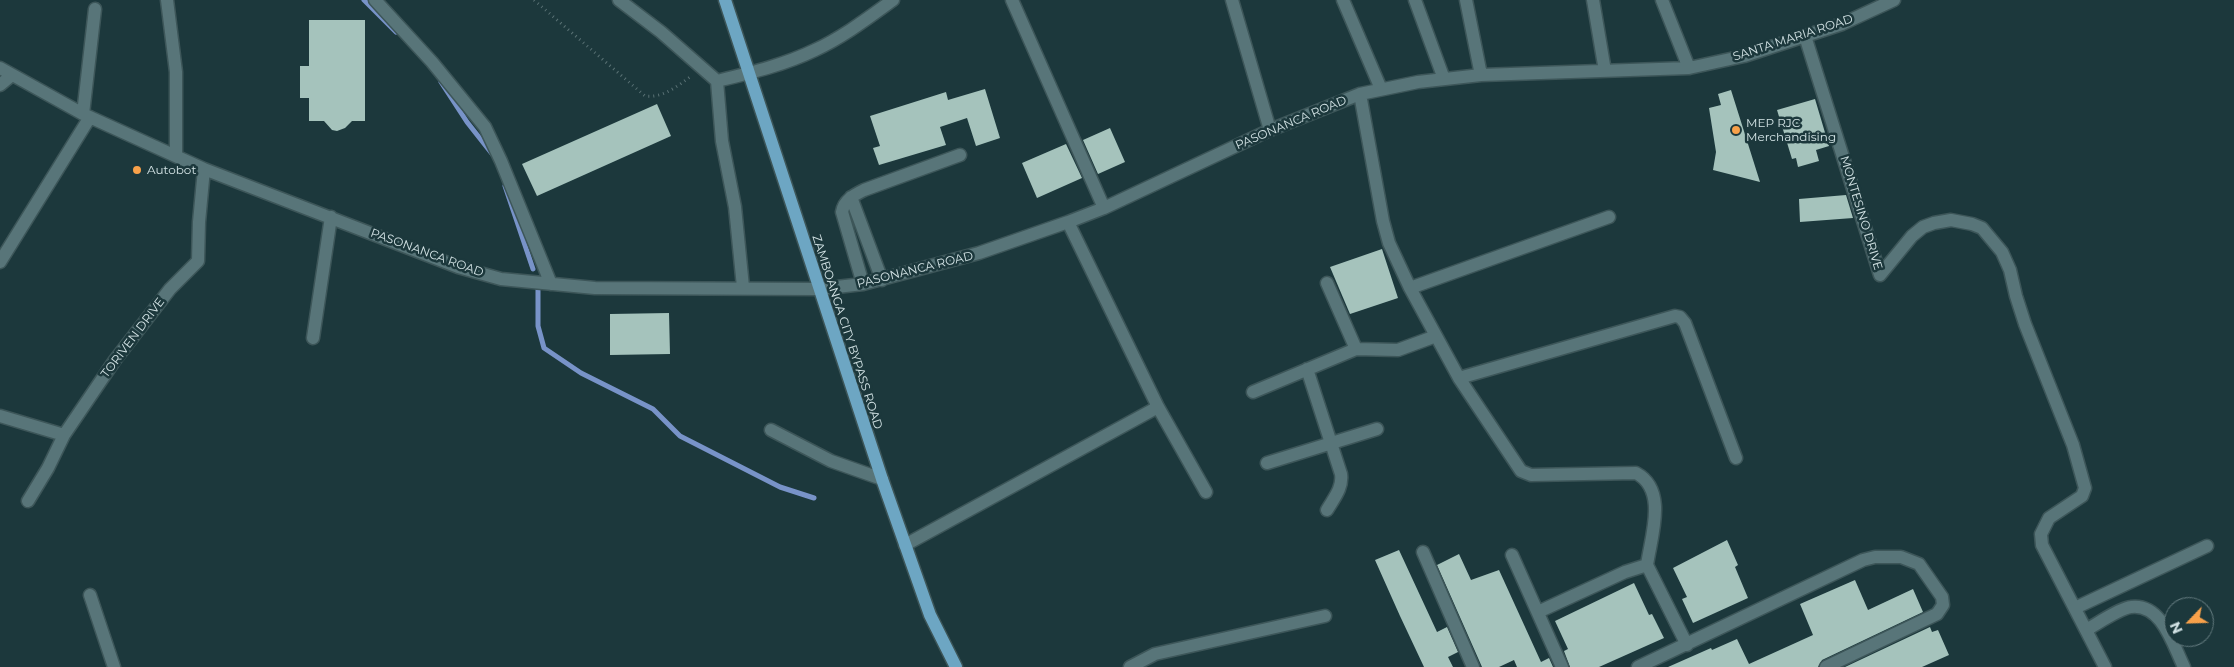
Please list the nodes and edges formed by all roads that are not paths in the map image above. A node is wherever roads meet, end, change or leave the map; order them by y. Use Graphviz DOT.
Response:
graph roads {
  1 [pos="167,0"];
  2 [pos="374,0"];
  3 [pos="619,0"];
  4 [pos="725,0"];
  5 [pos="893,0"];
  6 [pos="1012,0"];
  7 [pos="1232,0"];
  8 [pos="1343,0"];
  9 [pos="1415,0"];
  10 [pos="1466,0"];
  11 [pos="1593,0"];
  12 [pos="1662,0"];
  13 [pos="1894,0"];
  14 [pos="94,9"];
  15 [pos="1805,36"];
  16 [pos="0,68"];
  17 [pos="1689,68"];
  18 [pos="1605,71"];
  19 [pos="748,74"];
  20 [pos="12,75"];
  21 [pos="1481,75"];
  22 [pos="1444,79"];
  23 [pos="717,82"];
  24 [pos="0,85"];
  25 [pos="1381,89"];
  26 [pos="1360,94"];
  27 [pos="86,116"];
  28 [pos="1270,130"];
  29 [pos="960,155"];
  30 [pos="176,156"];
  31 [pos="204,169"];
  32 [pos="851,197"];
  33 [pos="1104,208"];
  34 [pos="331,217"];
  35 [pos="1609,217"];
  36 [pos="1068,222"];
  37 [pos="0,262"];
  38 [pos="882,280"];
  39 [pos="1327,282"];
  40 [pos="551,284"];
  41 [pos="863,284"];
  42 [pos="743,287"];
  43 [pos="1410,288"];
  44 [pos="819,289"];
  45 [pos="1436,336"];
  46 [pos="313,338"];
  47 [pos="1356,349"];
  48 [pos="1307,369"];
  49 [pos="1459,378"];
  50 [pos="1253,392"];
  51 [pos="1158,407"];
  52 [pos="0,416"];
  53 [pos="1377,429"];
  54 [pos="771,430"];
  55 [pos="64,435"];
  56 [pos="1331,443"];
  57 [pos="1736,458"];
  58 [pos="1267,463"];
  59 [pos="882,479"];
  60 [pos="1206,492"];
  61 [pos="28,500"];
  62 [pos="1327,510"];
  63 [pos="905,545"];
  64 [pos="2207,546"];
  65 [pos="1423,552"];
  66 [pos="1512,555"];
  67 [pos="1647,565"];
  68 [pos="90,595"];
  69 [pos="2075,608"];
  70 [pos="1538,612"];
  71 [pos="1325,616"];
  72 [pos="2086,630"];
  73 [pos="1686,645"];
  74 [pos="114,667"];
  75 [pos="956,667"];
  76 [pos="1130,667"];
  77 [pos="1473,667"];
  78 [pos="1562,667"];
  79 [pos="1638,667"];
  80 [pos="1826,667"];
  81 [pos="2104,667"];
  82 [pos="2184,667"];
  1 -- 30 [label="street"];
  2 -- 40 [label="street"];
  3 -- 23 [label="street"];
  4 -- 19 [label="main road, ZAMBOANGA CITY BYPASS ROAD"];
  5 -- 19 [label="street"];
  6 -- 33 [label="street"];
  7 -- 28 [label="street"];
  8 -- 25 [label="street"];
  9 -- 22 [label="street"];
  10 -- 21 [label="street"];
  11 -- 18 [label="street"];
  12 -- 17 [label="street"];
  13 -- 15 [label="street, SANTA MARIA ROAD"];
  14 -- 27 [label="street"];
  15 -- 17 [label="street, SANTA MARIA ROAD"];
  15 -- 69 [label="street, MONTESINO DRIVE"];
  16 -- 20 [label="street, PASONANCA ROAD"];
  17 -- 18 [label="street, PASONANCA ROAD"];
  18 -- 21 [label="street, PASONANCA ROAD"];
  19 -- 23 [label="street"];
  19 -- 44 [label="main road, ZAMBOANGA CITY BYPASS ROAD"];
  20 -- 24 [label="street"];
  20 -- 27 [label="street, PASONANCA ROAD"];
  21 -- 22 [label="street, PASONANCA ROAD"];
  22 -- 25 [label="street, PASONANCA ROAD"];
  23 -- 42 [label="street"];
  25 -- 26 [label="street, PASONANCA ROAD"];
  26 -- 28 [label="street, PASONANCA ROAD"];
  26 -- 43 [label="street"];
  27 -- 30 [label="street, PASONANCA ROAD"];
  27 -- 37 [label="street"];
  28 -- 33 [label="street, PASONANCA ROAD"];
  29 -- 32 [label="street"];
  30 -- 31 [label="street, PASONANCA ROAD"];
  31 -- 34 [label="street, PASONANCA ROAD"];
  31 -- 55 [label="street, TORIVEN DRIVE"];
  32 -- 38 [label="street"];
  32 -- 41 [label="street"];
  33 -- 36 [label="street, PASONANCA ROAD"];
  34 -- 40 [label="street, PASONANCA ROAD"];
  34 -- 46 [label="street"];
  35 -- 43 [label="street"];
  36 -- 38 [label="street, PASONANCA ROAD"];
  36 -- 51 [label="street"];
  38 -- 41 [label="street, PASONANCA ROAD"];
  39 -- 47 [label="street"];
  40 -- 42 [label="street, PASONANCA ROAD"];
  41 -- 44 [label="street, PASONANCA ROAD"];
  42 -- 44 [label="street, PASONANCA ROAD"];
  43 -- 45 [label="street"];
  44 -- 59 [label="main road, ZAMBOANGA CITY BYPASS ROAD"];
  45 -- 47 [label="street"];
  45 -- 49 [label="street"];
  47 -- 48 [label="street"];
  48 -- 50 [label="street"];
  48 -- 56 [label="street"];
  49 -- 57 [label="street"];
  49 -- 67 [label="street"];
  51 -- 60 [label="street"];
  51 -- 63 [label="street"];
  52 -- 55 [label="street"];
  53 -- 56 [label="street"];
  54 -- 59 [label="street"];
  55 -- 61 [label="street, TORIVEN DRIVE"];
  56 -- 58 [label="street"];
  56 -- 62 [label="street"];
  59 -- 63 [label="main road, ZAMBOANGA CITY BYPASS ROAD"];
  63 -- 75 [label="main road, ZAMBOANGA CITY BYPASS ROAD"];
  64 -- 69 [label="street"];
  65 -- 77 [label="street"];
  66 -- 70 [label="street"];
  67 -- 70 [label="street"];
  67 -- 73 [label="street"];
  68 -- 74 [label="street"];
  69 -- 72 [label="street"];
  70 -- 78 [label="street"];
  71 -- 76 [label="street"];
  72 -- 81 [label="street"];
  72 -- 82 [label="street"];
  73 -- 79 [label="street"];
  73 -- 80 [label="street"];
}
